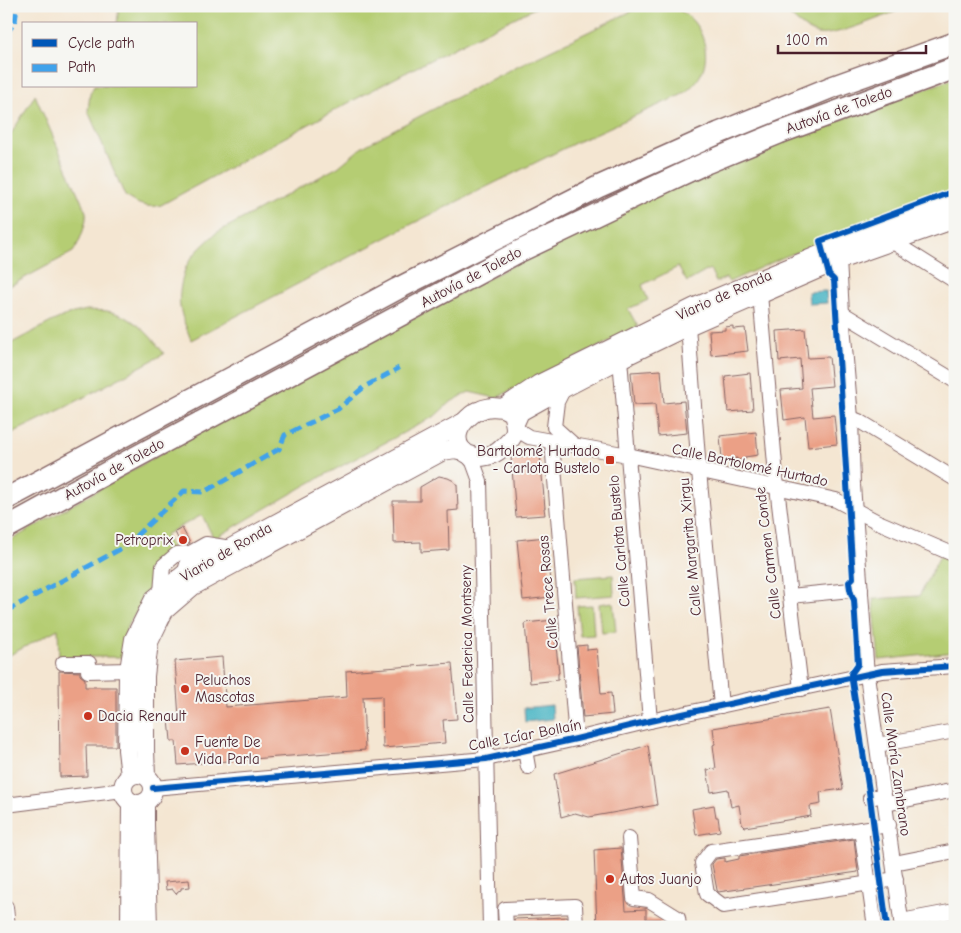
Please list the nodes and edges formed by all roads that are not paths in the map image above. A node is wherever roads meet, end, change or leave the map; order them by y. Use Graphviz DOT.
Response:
graph roads {
  1 [pos="955,43"];
  2 [pos="955,68"];
  3 [pos="955,202"];
  4 [pos="955,219"];
  5 [pos="893,242"];
  6 [pos="837,254"];
  7 [pos="955,281"];
  8 [pos="760,294"];
  9 [pos="842,312"];
  10 [pos="688,326"];
  11 [pos="620,359"];
  12 [pos="955,381"];
  13 [pos="564,388"];
  14 [pos="503,408"];
  15 [pos="851,418"];
  16 [pos="462,423"];
  17 [pos="512,437"];
  18 [pos="552,442"];
  19 [pos="575,446"];
  20 [pos="465,453"];
  21 [pos="628,455"];
  22 [pos="699,471"];
  23 [pos="955,478"];
  24 [pos="480,481"];
  25 [pos="777,487"];
  26 [pos="6,499"];
  27 [pos="855,510"];
  28 [pos="6,528"];
  29 [pos="231,548"];
  30 [pos="190,553"];
  31 [pos="955,555"];
  32 [pos="184,575"];
  33 [pos="861,589"];
  34 [pos="161,593"];
  35 [pos="790,596"];
  36 [pos="63,663"];
  37 [pos="955,666"];
  38 [pos="129,670"];
  39 [pos="867,675"];
  40 [pos="801,689"];
  41 [pos="721,706"];
  42 [pos="650,721"];
  43 [pos="955,731"];
  44 [pos="576,739"];
  45 [pos="877,745"];
  46 [pos="525,750"];
  47 [pos="486,758"];
  48 [pos="528,767"];
  49 [pos="138,789"];
  50 [pos="955,790"];
  51 [pos="870,798"];
  52 [pos="885,800"];
  53 [pos="6,805"];
  54 [pos="888,825"];
  55 [pos="861,829"];
  56 [pos="629,838"];
  57 [pos="955,851"];
  58 [pos="894,863"];
  59 [pos="896,878"];
  60 [pos="870,882"];
  61 [pos="6,907"];
  62 [pos="955,910"];
  63 [pos="902,924"];
  64 [pos="8,927"];
  65 [pos="130,927"];
  66 [pos="148,927"];
  67 [pos="490,927"];
  68 [pos="506,927"];
  69 [pos="576,927"];
  70 [pos="679,927"];
  71 [pos="875,927"];
  1 -- 26 [label="highway, Autovía de Toledo"];
  2 -- 28 [label="highway, Autovía de Toledo"];
  3 -- 6 [label="main road, Viario de Ronda"];
  4 -- 5 [label="main road, Viario de Ronda"];
  5 -- 6 [label="main road, Viario de Ronda"];
  5 -- 7 [label="street"];
  6 -- 8 [label="main road, Viario de Ronda"];
  6 -- 9 [label="street, Calle María Zambrano"];
  6 -- 14 [label="main road, Viario de Ronda"];
  8 -- 10 [label="main road, Viario de Ronda"];
  8 -- 25 [label="street, Calle Carmen Conde"];
  9 -- 12 [label="street"];
  9 -- 15 [label="street, Calle María Zambrano"];
  10 -- 11 [label="main road, Viario de Ronda"];
  10 -- 22 [label="street, Calle Margarita Xirgu"];
  11 -- 13 [label="main road, Viario de Ronda"];
  11 -- 21 [label="street, Calle Carlota Bustelo"];
  13 -- 17 [label="main road, Viario de Ronda"];
  13 -- 19 [label="street"];
  14 -- 16 [label="main road"];
  14 -- 17 [label="main road"];
  15 -- 23 [label="street"];
  15 -- 27 [label="street, Calle María Zambrano"];
  16 -- 20 [label="main road"];
  16 -- 29 [label="main road, Viario de Ronda"];
  17 -- 18 [label="street, Calle Bartolomé Hurtado"];
  17 -- 20 [label="main road"];
  17 -- 24 [label="street, Calle Federica Montseny"];
  18 -- 19 [label="street, Calle Bartolomé Hurtado"];
  18 -- 44 [label="street, Calle Trece Rosas"];
  19 -- 21 [label="street, Calle Bartolomé Hurtado"];
  20 -- 24 [label="street, Calle Federica Montseny"];
  20 -- 49 [label="main road, Viario de Ronda"];
  21 -- 22 [label="street, Calle Bartolomé Hurtado"];
  21 -- 42 [label="street, Calle Carlota Bustelo"];
  22 -- 25 [label="street, Calle Bartolomé Hurtado"];
  22 -- 41 [label="street, Calle Margarita Xirgu"];
  24 -- 47 [label="street, Calle Federica Montseny"];
  25 -- 27 [label="street, Calle Bartolomé Hurtado"];
  25 -- 35 [label="street, Calle Carmen Conde"];
  27 -- 31 [label="street, Calle Bartolomé Hurtado"];
  27 -- 33 [label="street, Calle María Zambrano"];
  29 -- 30 [label="street"];
  29 -- 32 [label="main road, Viario de Ronda"];
  30 -- 32 [label="street"];
  30 -- 34 [label="street"];
  32 -- 34 [label="main road, Viario de Ronda"];
  33 -- 35 [label="street"];
  33 -- 39 [label="street, Calle María Zambrano"];
  34 -- 38 [label="main road, Viario de Ronda"];
  35 -- 40 [label="street, Calle Carmen Conde"];
  36 -- 38 [label="street"];
  37 -- 39 [label="street, Calle Icíar Bollaín"];
  38 -- 49 [label="main road, Viario de Ronda"];
  39 -- 40 [label="street, Calle Icíar Bollaín"];
  39 -- 45 [label="street, Calle María Zambrano"];
  40 -- 41 [label="street, Calle Icíar Bollaín"];
  41 -- 42 [label="street, Calle Icíar Bollaín"];
  42 -- 44 [label="street, Calle Icíar Bollaín"];
  43 -- 45 [label="street"];
  44 -- 46 [label="street, Calle Icíar Bollaín"];
  45 -- 52 [label="street, Calle María Zambrano"];
  46 -- 47 [label="street, Calle Icíar Bollaín"];
  46 -- 48 [label="street"];
  47 -- 49 [label="street, Calle Icíar Bollaín"];
  47 -- 67 [label="street, Calle Federica Montseny"];
  49 -- 53 [label="street, Calle Icíar Bollaín"];
  49 -- 65 [label="main road, Viario de Ronda"];
  49 -- 66 [label="main road, Viario de Ronda"];
  50 -- 52 [label="street"];
  51 -- 52 [label="street"];
  52 -- 54 [label="street, Calle María Zambrano"];
  54 -- 55 [label="street"];
  54 -- 58 [label="street, Calle María Zambrano"];
  55 -- 60 [label="street"];
  55 -- 60 [label="street"];
  56 -- 70 [label="street"];
  57 -- 58 [label="street"];
  58 -- 59 [label="street, Calle María Zambrano"];
  59 -- 60 [label="street"];
  59 -- 63 [label="street, Calle María Zambrano"];
  60 -- 71 [label="street"];
  61 -- 64 [label="street"];
  62 -- 63 [label="street"];
  68 -- 69 [label="street"];
}
